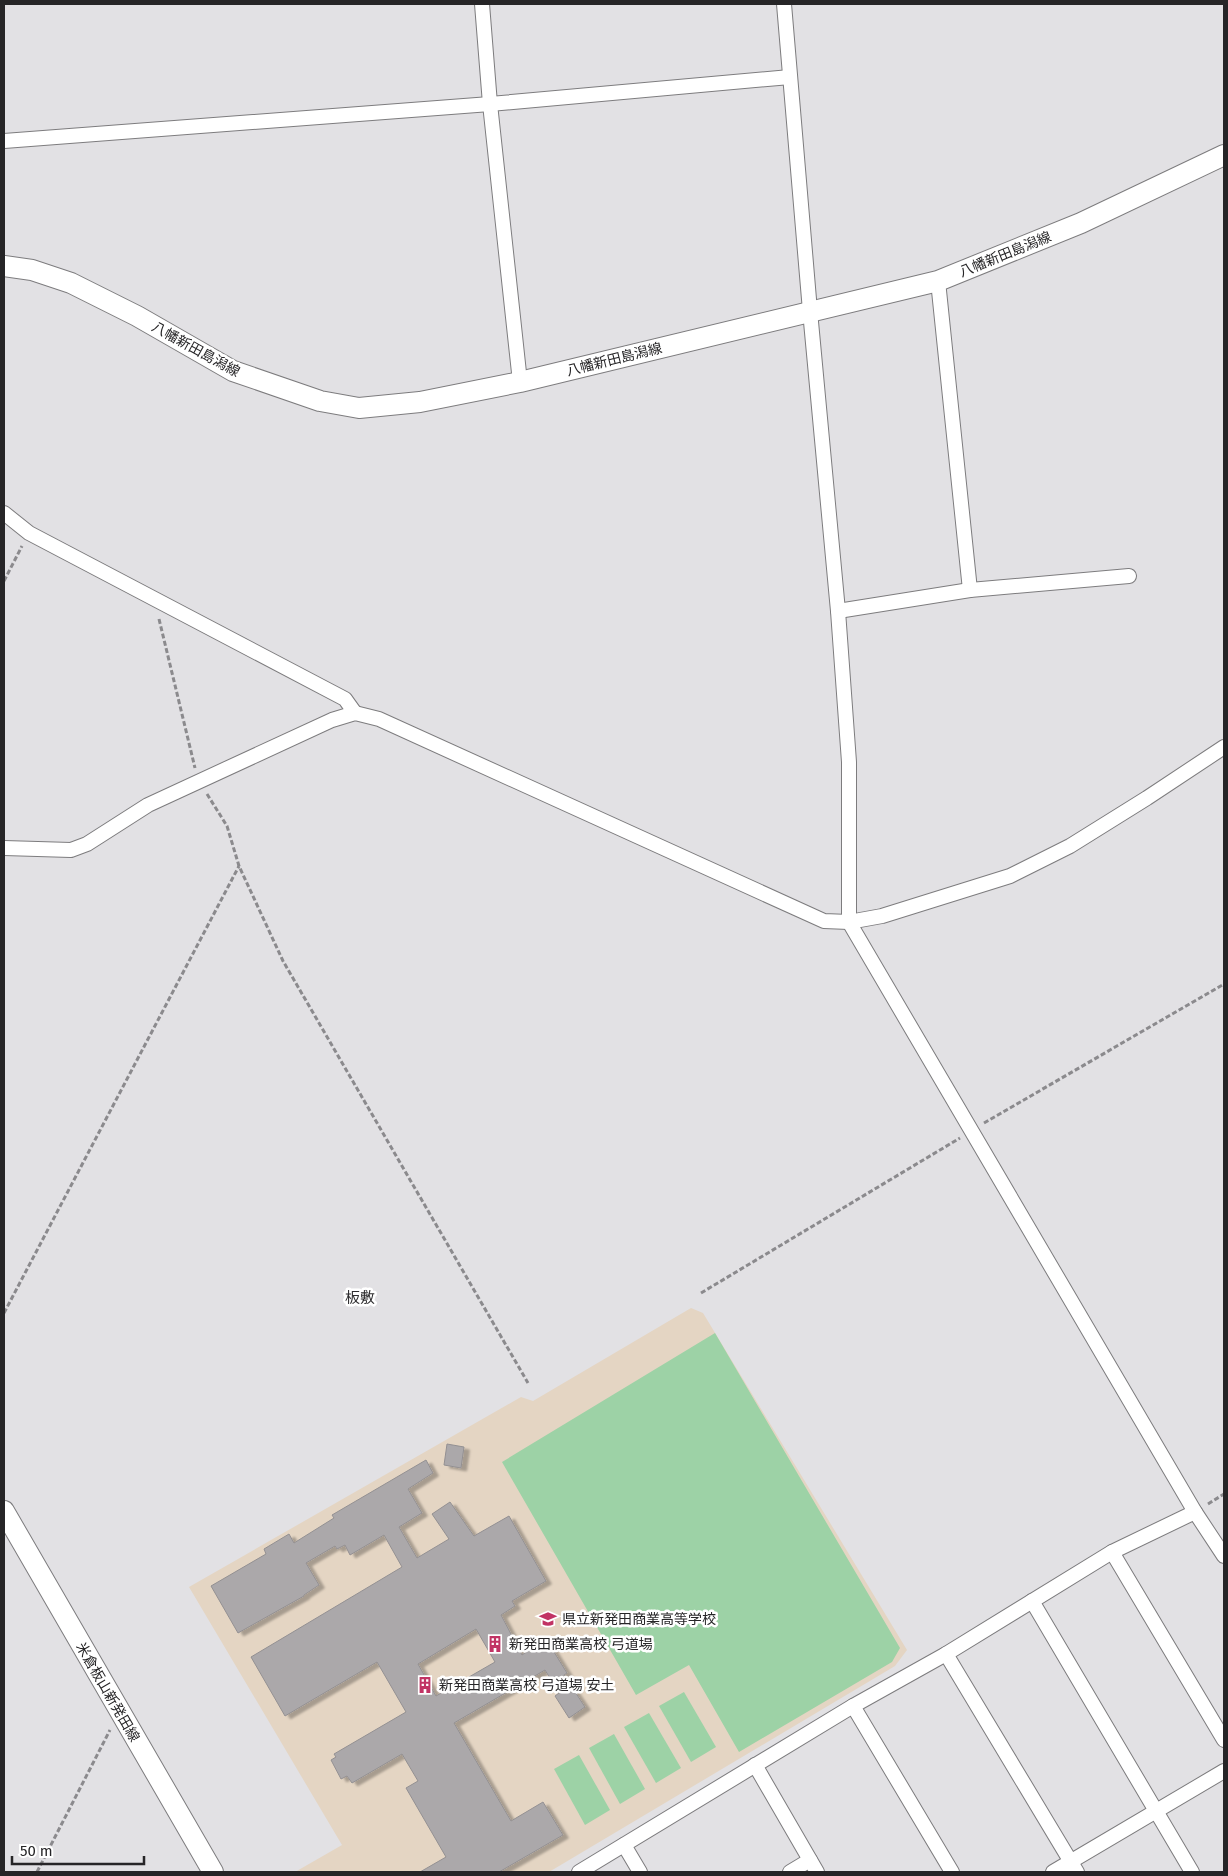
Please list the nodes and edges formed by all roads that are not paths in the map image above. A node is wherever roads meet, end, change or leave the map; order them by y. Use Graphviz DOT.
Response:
graph roads {
  1 [pos="482,4"];
  2 [pos="784,4"];
  3 [pos="790,77"];
  4 [pos="490,104"];
  5 [pos="4,140"];
  6 [pos="1224,155"];
  7 [pos="4,266"];
  8 [pos="938,281"];
  9 [pos="810,311"];
  10 [pos="520,382"];
  11 [pos="4,513"];
  12 [pos="1129,576"];
  13 [pos="970,590"];
  14 [pos="838,611"];
  15 [pos="355,713"];
  16 [pos="1224,747"];
  17 [pos="4,848"];
  18 [pos="849,922"];
  19 [pos="4,1511"];
  20 [pos="1194,1512"];
  21 [pos="1112,1552"];
  22 [pos="1224,1556"];
  23 [pos="1032,1601"];
  24 [pos="946,1654"];
  25 [pos="853,1706"];
  26 [pos="1224,1740"];
  27 [pos="755,1765"];
  28 [pos="1224,1771"];
  29 [pos="1156,1811"];
  30 [pos="624,1846"];
  31 [pos="814,1866"];
  32 [pos="1074,1867"];
  33 [pos="213,1872"];
  34 [pos="578,1872"];
  35 [pos="640,1872"];
  36 [pos="790,1872"];
  37 [pos="952,1872"];
  38 [pos="1053,1872"];
  39 [pos="1192,1872"];
  1 -- 4 [label="street"];
  2 -- 3 [label="street"];
  3 -- 4 [label="street"];
  3 -- 9 [label="street"];
  4 -- 5 [label="street"];
  4 -- 10 [label="street"];
  6 -- 8 [label="main road, 八幡新田島潟線"];
  7 -- 10 [label="main road, 八幡新田島潟線"];
  8 -- 9 [label="main road, 八幡新田島潟線"];
  8 -- 13 [label="street"];
  9 -- 10 [label="main road, 八幡新田島潟線"];
  9 -- 14 [label="street"];
  11 -- 15 [label="street"];
  12 -- 13 [label="street"];
  13 -- 14 [label="street"];
  14 -- 18 [label="street"];
  15 -- 17 [label="street"];
  15 -- 18 [label="street"];
  16 -- 18 [label="street"];
  18 -- 20 [label="street"];
  19 -- 33 [label="main road, 米倉板山新発田線"];
  20 -- 21 [label="street"];
  20 -- 22 [label="street"];
  21 -- 23 [label="street"];
  21 -- 26 [label="street"];
  23 -- 24 [label="street"];
  23 -- 29 [label="street"];
  24 -- 25 [label="street"];
  24 -- 32 [label="street"];
  25 -- 27 [label="street"];
  25 -- 37 [label="street"];
  27 -- 30 [label="street"];
  27 -- 31 [label="street"];
  28 -- 29 [label="street"];
  29 -- 32 [label="street"];
  29 -- 39 [label="street"];
  30 -- 34 [label="street"];
  30 -- 35 [label="street"];
  31 -- 36 [label="street"];
  32 -- 38 [label="street"];
}
